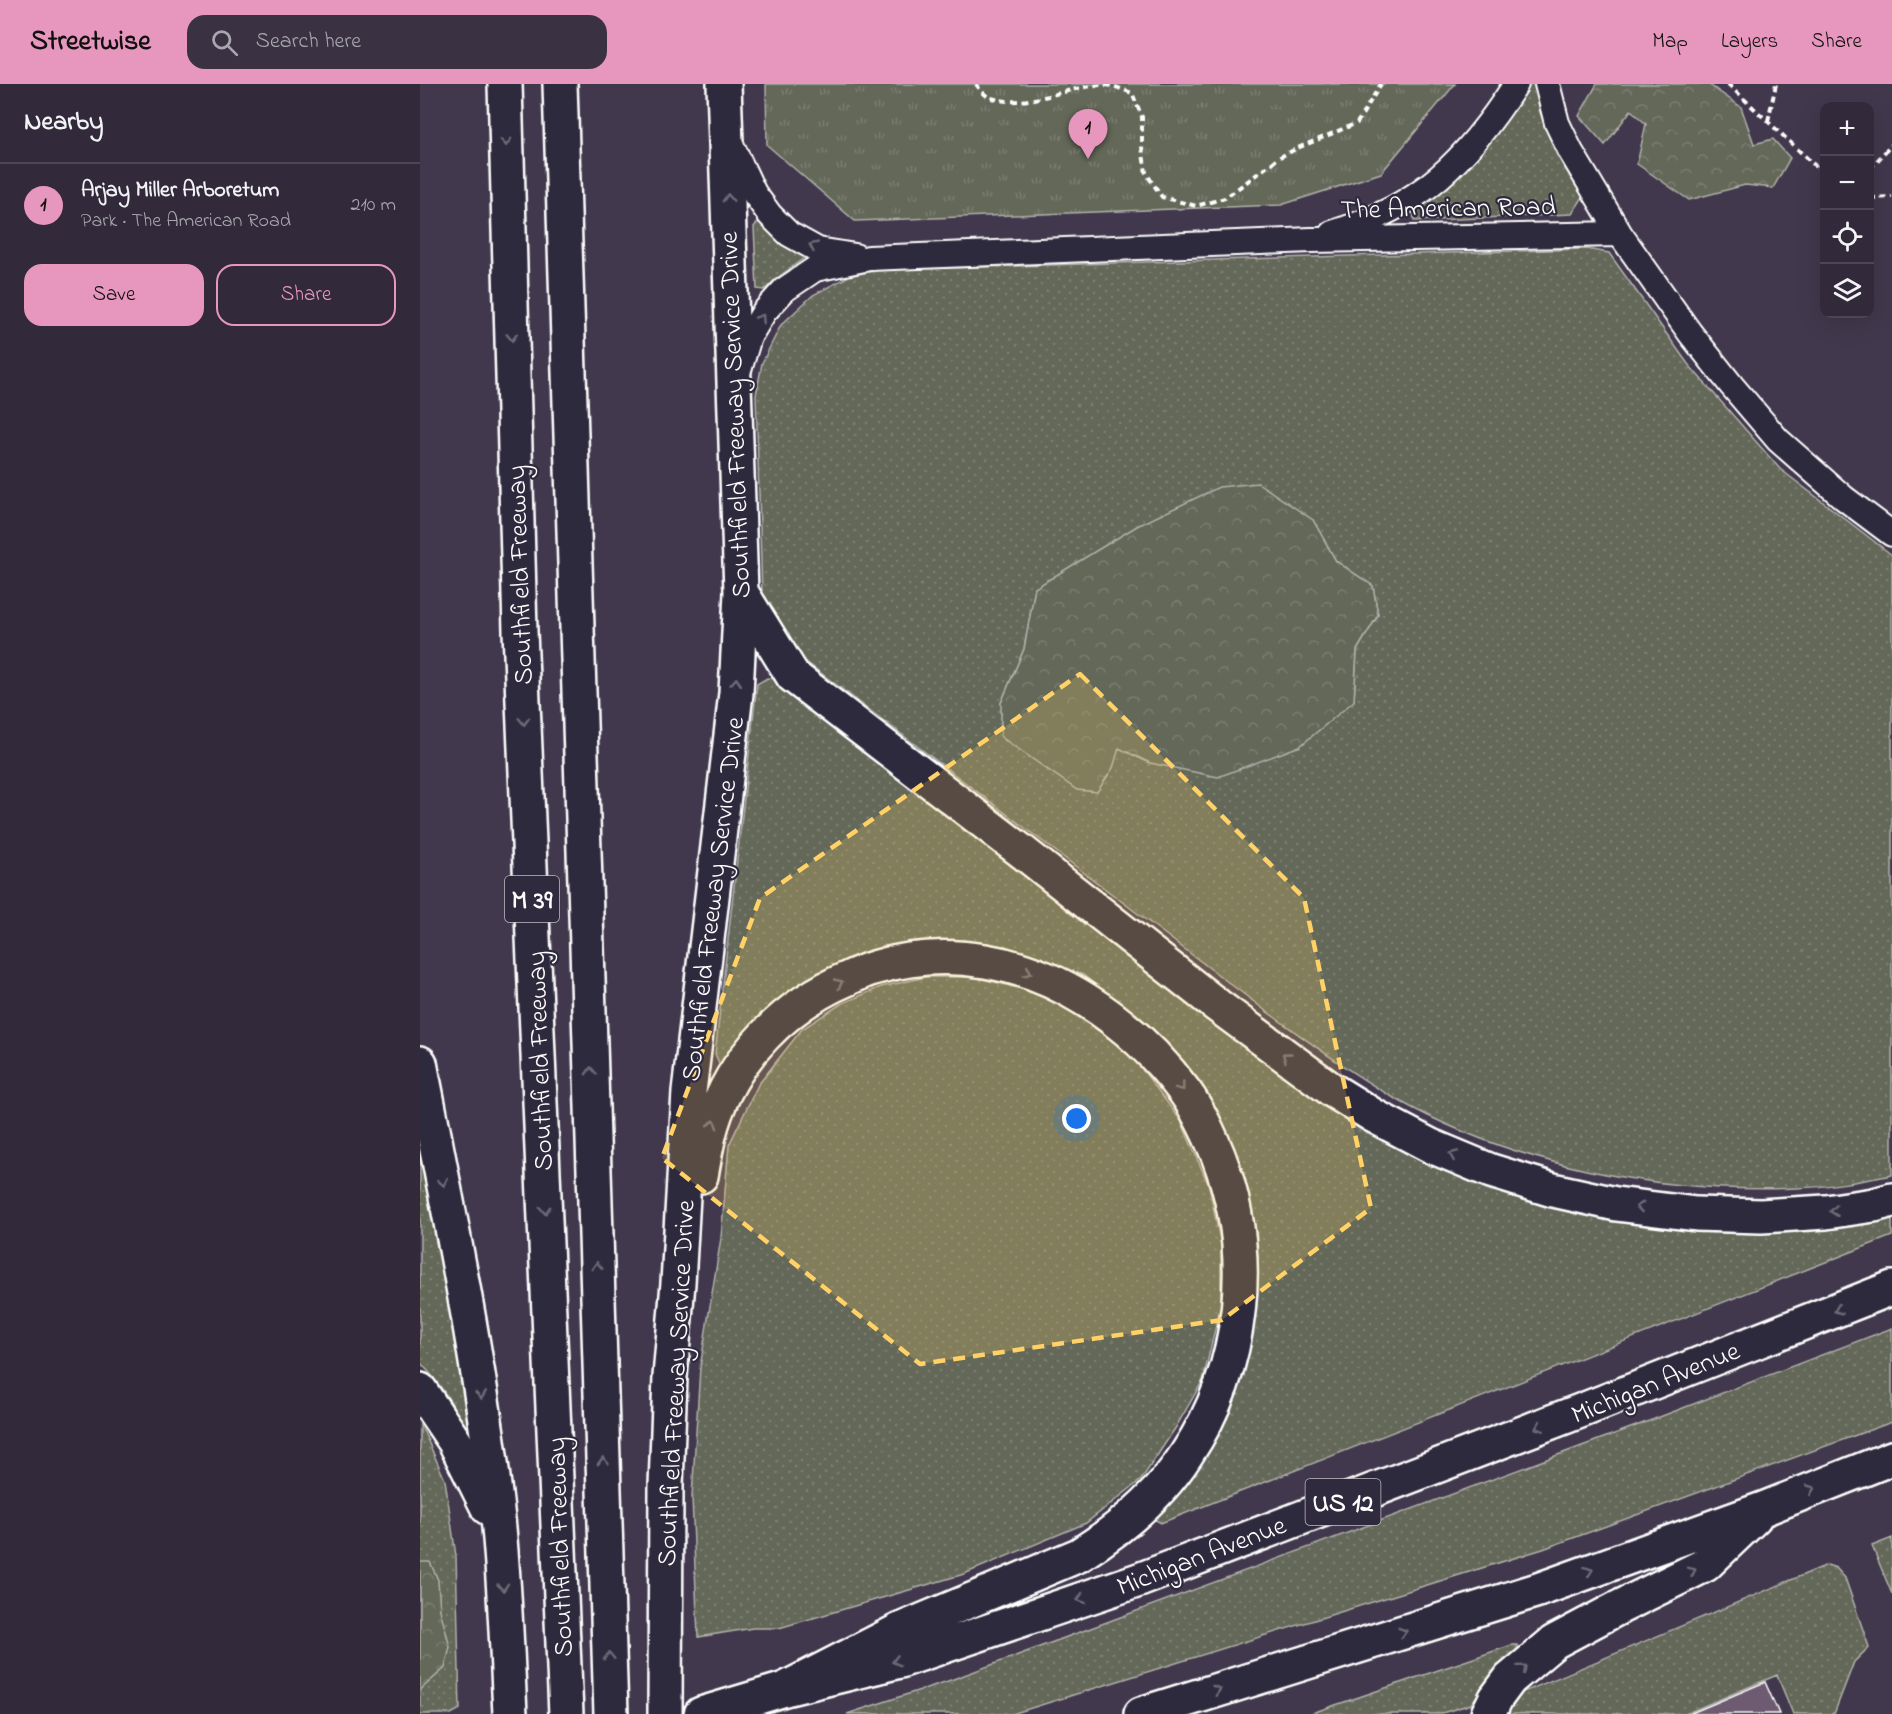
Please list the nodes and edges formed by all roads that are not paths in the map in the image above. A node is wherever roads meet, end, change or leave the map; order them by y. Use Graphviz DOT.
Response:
graph roads {
  1 [pos="505,84"];
  2 [pos="560,84"];
  3 [pos="724,84"];
  4 [pos="1516,84"];
  5 [pos="1547,84"];
  6 [pos="726,133"];
  7 [pos="1620,234"];
  8 [pos="1311,240"];
  9 [pos="870,258"];
  10 [pos="734,391"];
  11 [pos="1892,534"];
  12 [pos="741,592"];
  13 [pos="420,1062"];
  14 [pos="1892,1200"];
  15 [pos="678,1283"];
  16 [pos="1892,1288"];
  17 [pos="420,1390"];
  18 [pos="1892,1458"];
  19 [pos="1763,1509"];
  20 [pos="499,1529"];
  21 [pos="785,1689"];
  22 [pos="510,1714"];
  23 [pos="566,1714"];
  24 [pos="611,1714"];
  25 [pos="665,1714"];
  26 [pos="701,1714"];
  27 [pos="1142,1714"];
  28 [pos="1488,1714"];
  1 -- 23 [label="main road, Southfield Freeway / M 39, one-way"];
  24 -- 2 [label="main road, Southfield Freeway / M 39, one-way"];
  3 -- 6 [label="main road, Southfield Freeway Service Drive"];
  4 -- 8 [label="street"];
  5 -- 7 [label="street"];
  9 -- 6 [label="street, The American Road, one-way"];
  10 -- 6 [label="main road, Southfield Freeway Service Drive, one-way"];
  7 -- 8 [label="street, The American Road"];
  7 -- 11 [label="street"];
  8 -- 9 [label="street, The American Road"];
  10 -- 9 [label="street, The American Road, one-way"];
  10 -- 12 [label="main road, Southfield Freeway Service Drive"];
  14 -- 12 [label="main road, one-way"];
  15 -- 12 [label="main road, Southfield Freeway Service Drive, one-way"];
  13 -- 20 [label="main road, one-way"];
  15 -- 21 [label="main road, one-way"];
  15 -- 25 [label="main road, Southfield Freeway Service Drive"];
  16 -- 21 [label="main road, Michigan Avenue / US 12, one-way"];
  17 -- 20 [label="main road"];
  19 -- 18 [label="main road, one-way"];
  27 -- 19 [label="main road, one-way"];
  28 -- 19 [label="main road, one-way"];
  20 -- 22 [label="main road, one-way"];
  21 -- 26 [label="main road, Michigan Avenue / US 12"];
}
